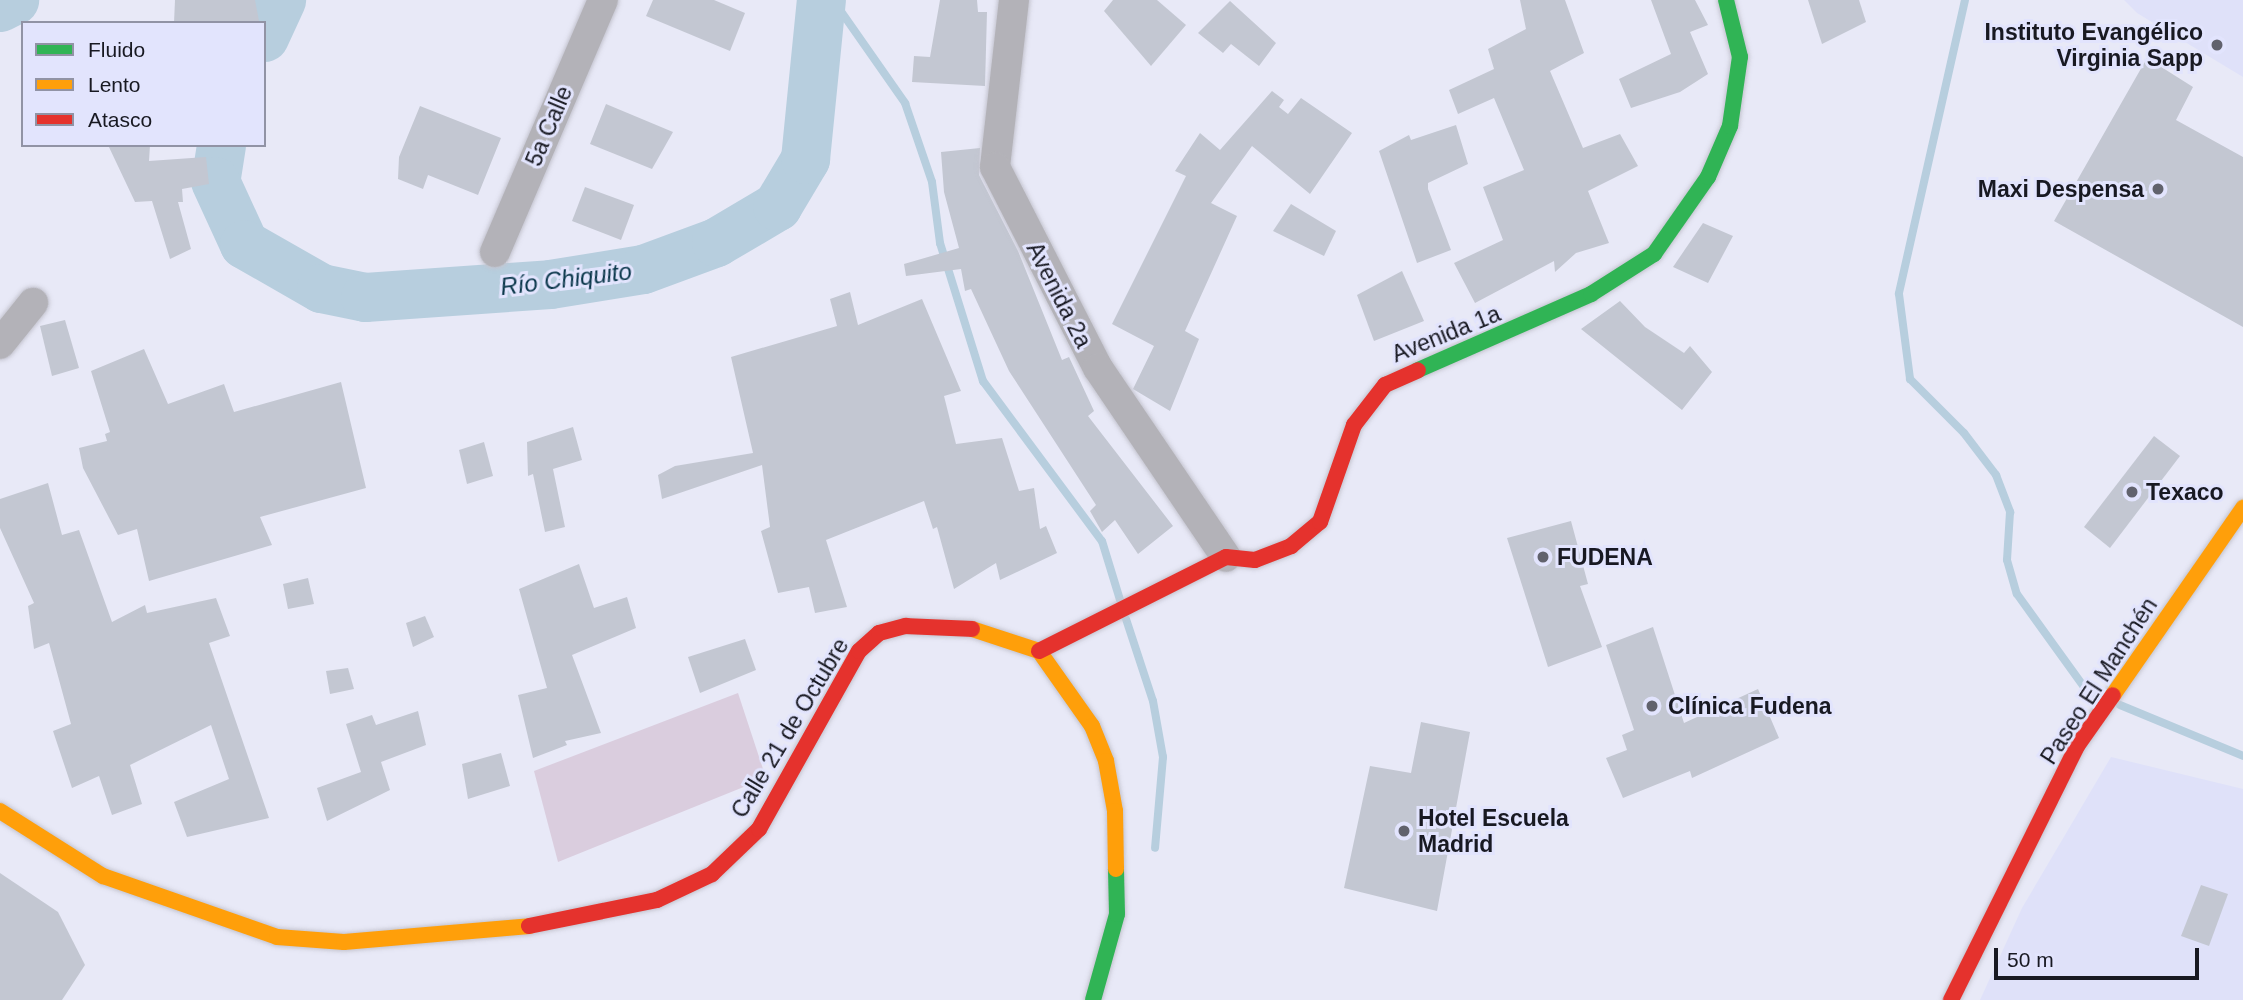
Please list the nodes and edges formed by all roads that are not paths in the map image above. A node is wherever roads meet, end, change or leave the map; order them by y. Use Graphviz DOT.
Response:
graph roads {
  1 [pos="603,0"];
  2 [pos="1014,0"];
  3 [pos="1726,0"];
  4 [pos="495,252"];
  5 [pos="33,303"];
  6 [pos="0,344"];
  7 [pos="2243,508"];
  8 [pos="1227,557"];
  9 [pos="1040,651"];
  10 [pos="0,811"];
  11 [pos="1093,1000"];
  12 [pos="1951,1000"];
  1 -- 4 [label="street, 5a Calle"];
  2 -- 8 [label="street, Avenida 2a"];
  3 -- 8 [label="street, Avenida 1a"];
  5 -- 6 [label="street"];
  7 -- 12 [label="street, Paseo El Manchén"];
  8 -- 9 [label="street, Avenida 1a"];
  9 -- 10 [label="street, Calle 21 de Octubre"];
  9 -- 11 [label="street"];
}
